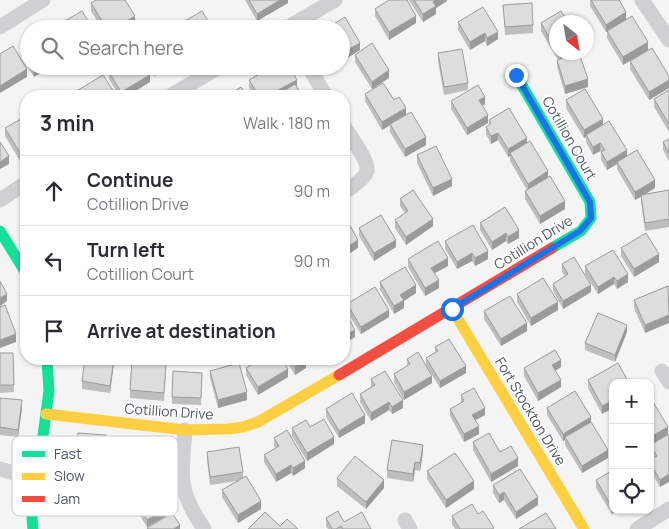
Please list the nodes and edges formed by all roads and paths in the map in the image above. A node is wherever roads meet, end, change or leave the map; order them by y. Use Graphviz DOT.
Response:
graph roads {
  1 [pos="43,0"];
  2 [pos="335,0"];
  3 [pos="642,0"];
  4 [pos="301,20"];
  5 [pos="0,27"];
  6 [pos="669,40"];
  7 [pos="206,75"];
  8 [pos="313,75"];
  9 [pos="516,75"];
  10 [pos="180,90"];
  11 [pos="322,90"];
  12 [pos="350,136"];
  13 [pos="20,187"];
  14 [pos="350,189"];
  15 [pos="0,200"];
  16 [pos="591,218"];
  17 [pos="0,231"];
  18 [pos="20,263"];
  19 [pos="452,309"];
  20 [pos="48,365"];
  21 [pos="46,414"];
  22 [pos="185,430"];
  23 [pos="43,436"];
  24 [pos="669,509"];
  25 [pos="32,516"];
  26 [pos="33,529"];
  27 [pos="204,529"];
  28 [pos="584,529"];
  29 [pos="637,529"];
  1 -- 5 [label="street"];
  2 -- 4 [label="street"];
  3 -- 6 [label="street"];
  7 -- 10 [label="street"];
  8 -- 11 [label="street"];
  9 -- 16 [label="street, Cotillion Court"];
  12 -- 14 [label="street"];
  13 -- 15 [label="street"];
  16 -- 19 [label="street, Cotillion Drive"];
  17 -- 18 [label="street"];
  19 -- 22 [label="street, Cotillion Drive"];
  19 -- 28 [label="street, Fort Stockton Drive"];
  20 -- 21 [label="street"];
  21 -- 22 [label="street, Cotillion Drive"];
  21 -- 23 [label="street"];
  22 -- 27 [label="street"];
  24 -- 29 [label="street"];
  25 -- 26 [label="street"];
}
